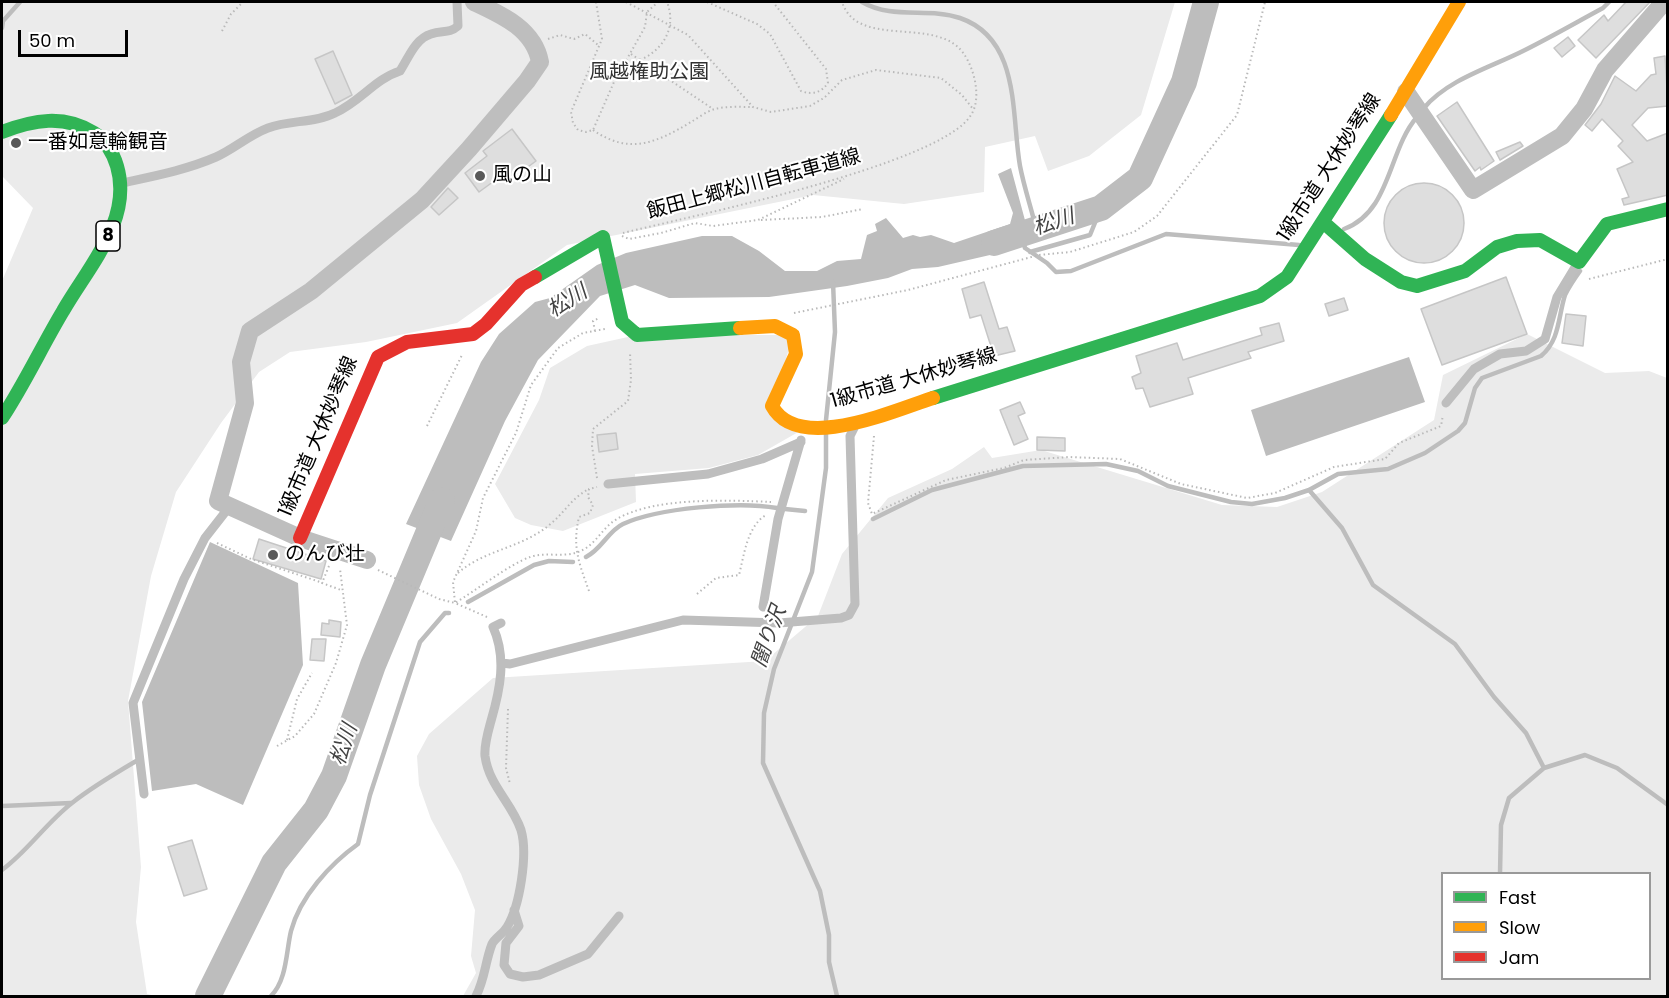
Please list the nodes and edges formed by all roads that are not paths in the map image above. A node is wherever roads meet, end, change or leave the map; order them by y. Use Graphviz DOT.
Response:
graph roads {
  1 [pos="457,2"];
  2 [pos="474,2"];
  3 [pos="1460,2"];
  4 [pos="1663,3"];
  5 [pos="1410,98"];
  6 [pos="2,132"];
  7 [pos="122,183"];
  8 [pos="1668,209"];
  9 [pos="1322,227"];
  10 [pos="1579,262"];
  11 [pos="1446,403"];
  12 [pos="2,418"];
  13 [pos="859,422"];
  14 [pos="813,427"];
  15 [pos="801,442"];
  16 [pos="609,484"];
  17 [pos="230,506"];
  18 [pos="300,538"];
  19 [pos="367,560"];
  20 [pos="763,607"];
  21 [pos="501,623"];
  22 [pos="502,663"];
  23 [pos="144,794"];
  24 [pos="514,910"];
  25 [pos="619,916"];
  26 [pos="476,996"];
  1 -- 7 [label="lane"];
  2 -- 17 [label="street"];
  3 -- 5 [label="street, 1級市道 大休妙琴線"];
  4 -- 5 [label="street"];
  5 -- 9 [label="street, 1級市道 大休妙琴線"];
  6 -- 7 [label="street"];
  7 -- 12 [label="street, 8"];
  8 -- 10 [label="street"];
  9 -- 10 [label="street"];
  9 -- 13 [label="street, 1級市道 大休妙琴線"];
  10 -- 11 [label="lane"];
  13 -- 14 [label="street, 1級市道 大休妙琴線"];
  13 -- 22 [label="lane"];
  14 -- 15 [label="lane"];
  14 -- 18 [label="street, 1級市道 大休妙琴線"];
  15 -- 16 [label="lane"];
  15 -- 20 [label="lane"];
  17 -- 18 [label="street, 1級市道 大休妙琴線"];
  17 -- 23 [label="lane"];
  18 -- 19 [label="street"];
  21 -- 22 [label="lane"];
  22 -- 24 [label="lane"];
  24 -- 25 [label="lane"];
  24 -- 26 [label="lane"];
}
